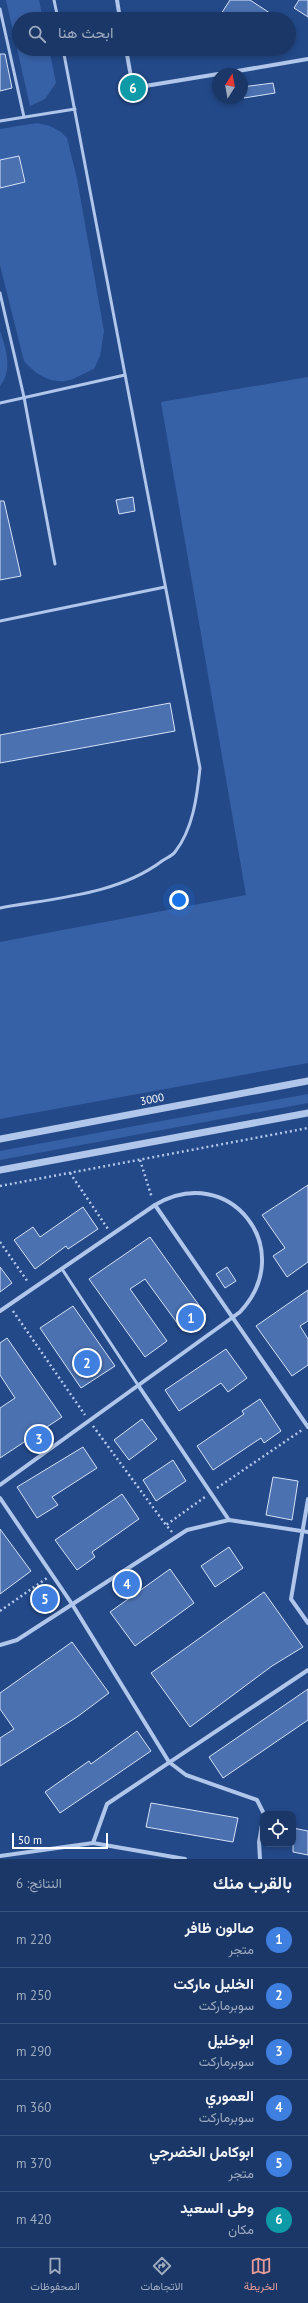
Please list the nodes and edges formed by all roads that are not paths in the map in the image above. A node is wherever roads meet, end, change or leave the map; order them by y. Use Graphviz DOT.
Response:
graph roads {
  1 [pos="54,0"];
  2 [pos="117,0"];
  3 [pos="0,9"];
  4 [pos="57,12"];
  5 [pos="119,12"];
  6 [pos="64,56"];
  7 [pos="127,56"];
  8 [pos="308,59"];
  9 [pos="248,69"];
  10 [pos="212,75"];
  11 [pos="75,109"];
  12 [pos="24,117"];
  13 [pos="0,121"];
  14 [pos="0,293"];
  15 [pos="125,375"];
  16 [pos="24,397"];
  17 [pos="0,402"];
  18 [pos="55,564"];
  19 [pos="164,587"];
  20 [pos="0,621"];
  21 [pos="0,908"];
  22 [pos="308,1082"];
  23 [pos="308,1113"];
  24 [pos="0,1139"];
  25 [pos="0,1170"];
  26 [pos="155,1205"];
  27 [pos="62,1269"];
  28 [pos="0,1311"];
  29 [pos="231,1318"];
  30 [pos="138,1385"];
  31 [pos="308,1426"];
  32 [pos="0,1485"];
  33 [pos="0,1498"];
  34 [pos="308,1499"];
  35 [pos="229,1520"];
  36 [pos="303,1531"];
  37 [pos="308,1532"];
  38 [pos="72,1604"];
  39 [pos="308,1623"];
  40 [pos="0,1645"];
  41 [pos="308,1670"];
  42 [pos="169,1762"];
  43 [pos="262,1811"];
  44 [pos="260,1833"];
  45 [pos="93,1843"];
  46 [pos="0,1856"];
  47 [pos="185,1859"];
  48 [pos="260,1859"];
  1 -- 4 [label="lane"];
  2 -- 5 [label="street"];
  3 -- 12 [label="lane"];
  6 -- 11 [label="lane"];
  7 -- 10 [label="street"];
  8 -- 9 [label="street"];
  11 -- 12 [label="lane"];
  11 -- 15 [label="lane"];
  12 -- 13 [label="lane"];
  14 -- 16 [label="lane"];
  15 -- 16 [label="lane"];
  15 -- 19 [label="lane"];
  16 -- 17 [label="lane"];
  16 -- 18 [label="lane"];
  19 -- 20 [label="lane"];
  19 -- 21 [label="lane"];
  22 -- 24 [label="street, 3000"];
  23 -- 25 [label="street"];
  26 -- 27 [label="street"];
  26 -- 29 [label="street"];
  26 -- 29 [label="street"];
  27 -- 28 [label="street"];
  27 -- 30 [label="lane"];
  29 -- 30 [label="street"];
  29 -- 31 [label="street"];
  30 -- 32 [label="street"];
  30 -- 35 [label="street"];
  33 -- 38 [label="street"];
  34 -- 36 [label="street"];
  35 -- 36 [label="street"];
  35 -- 38 [label="street"];
  36 -- 37 [label="street"];
  36 -- 39 [label="street"];
  38 -- 40 [label="street"];
  38 -- 42 [label="street"];
  41 -- 42 [label="street"];
  42 -- 43 [label="street"];
  42 -- 45 [label="street"];
  44 -- 48 [label="street"];
  45 -- 46 [label="street"];
  45 -- 47 [label="street"];
}
